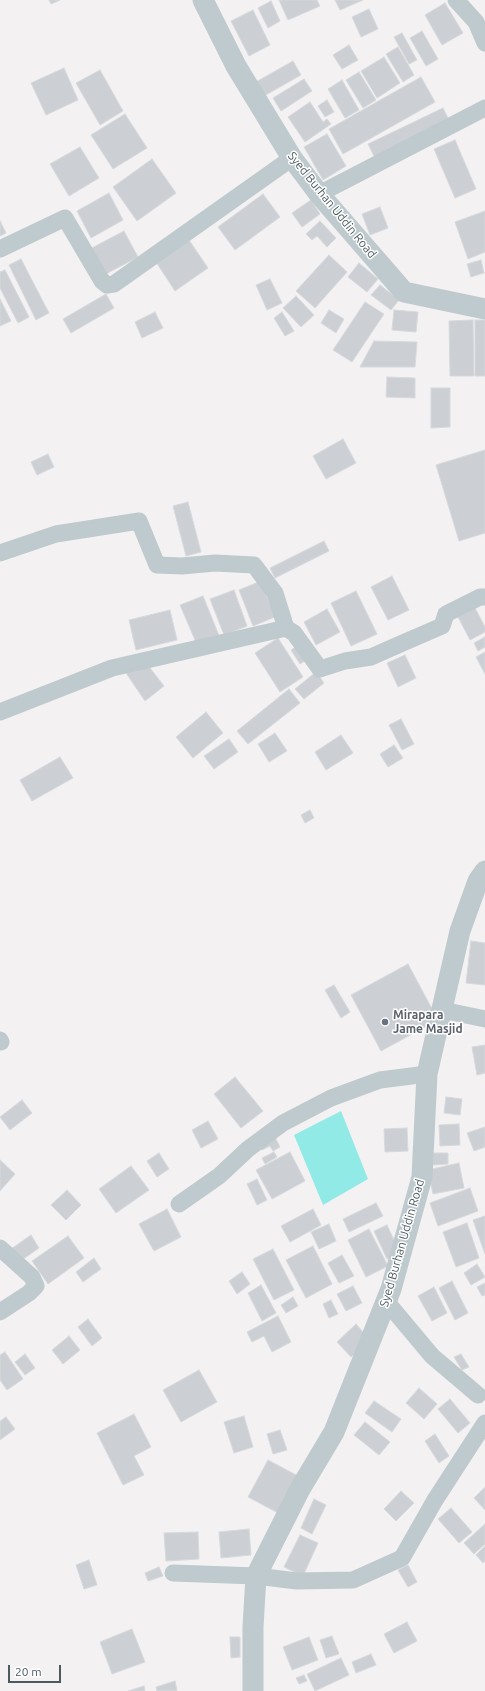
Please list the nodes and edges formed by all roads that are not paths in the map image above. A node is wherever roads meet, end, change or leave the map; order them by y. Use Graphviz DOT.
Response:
graph roads {
  1 [pos="203,0"];
  2 [pos="456,0"];
  3 [pos="485,43"];
  4 [pos="485,108"];
  5 [pos="292,158"];
  6 [pos="319,194"];
  7 [pos="0,249"];
  8 [pos="485,309"];
  9 [pos="0,553"];
  10 [pos="485,597"];
  11 [pos="286,628"];
  12 [pos="0,712"];
  13 [pos="485,871"];
  14 [pos="442,1010"];
  15 [pos="485,1018"];
  16 [pos="427,1074"];
  17 [pos="179,1204"];
  18 [pos="0,1248"];
  19 [pos="386,1301"];
  20 [pos="0,1312"];
  21 [pos="478,1395"];
  22 [pos="485,1423"];
  23 [pos="173,1572"];
  24 [pos="256,1576"];
  25 [pos="253,1691"];
  1 -- 5 [label="street, Syed Burhan Uddin Road"];
  2 -- 3 [label="street"];
  4 -- 6 [label="street"];
  5 -- 6 [label="street, Syed Burhan Uddin Road"];
  5 -- 7 [label="street"];
  6 -- 8 [label="street, Syed Burhan Uddin Road"];
  9 -- 11 [label="street"];
  10 -- 11 [label="street"];
  11 -- 12 [label="street"];
  13 -- 14 [label="street, Syed Burhan Uddin Road"];
  14 -- 15 [label="street"];
  14 -- 16 [label="street, Syed Burhan Uddin Road"];
  16 -- 17 [label="street"];
  16 -- 19 [label="street, Syed Burhan Uddin Road"];
  18 -- 20 [label="street"];
  19 -- 21 [label="street"];
  19 -- 24 [label="street, Syed Burhan Uddin Road"];
  22 -- 24 [label="street"];
  23 -- 24 [label="street"];
  24 -- 25 [label="street, Syed Burhan Uddin Road"];
}
